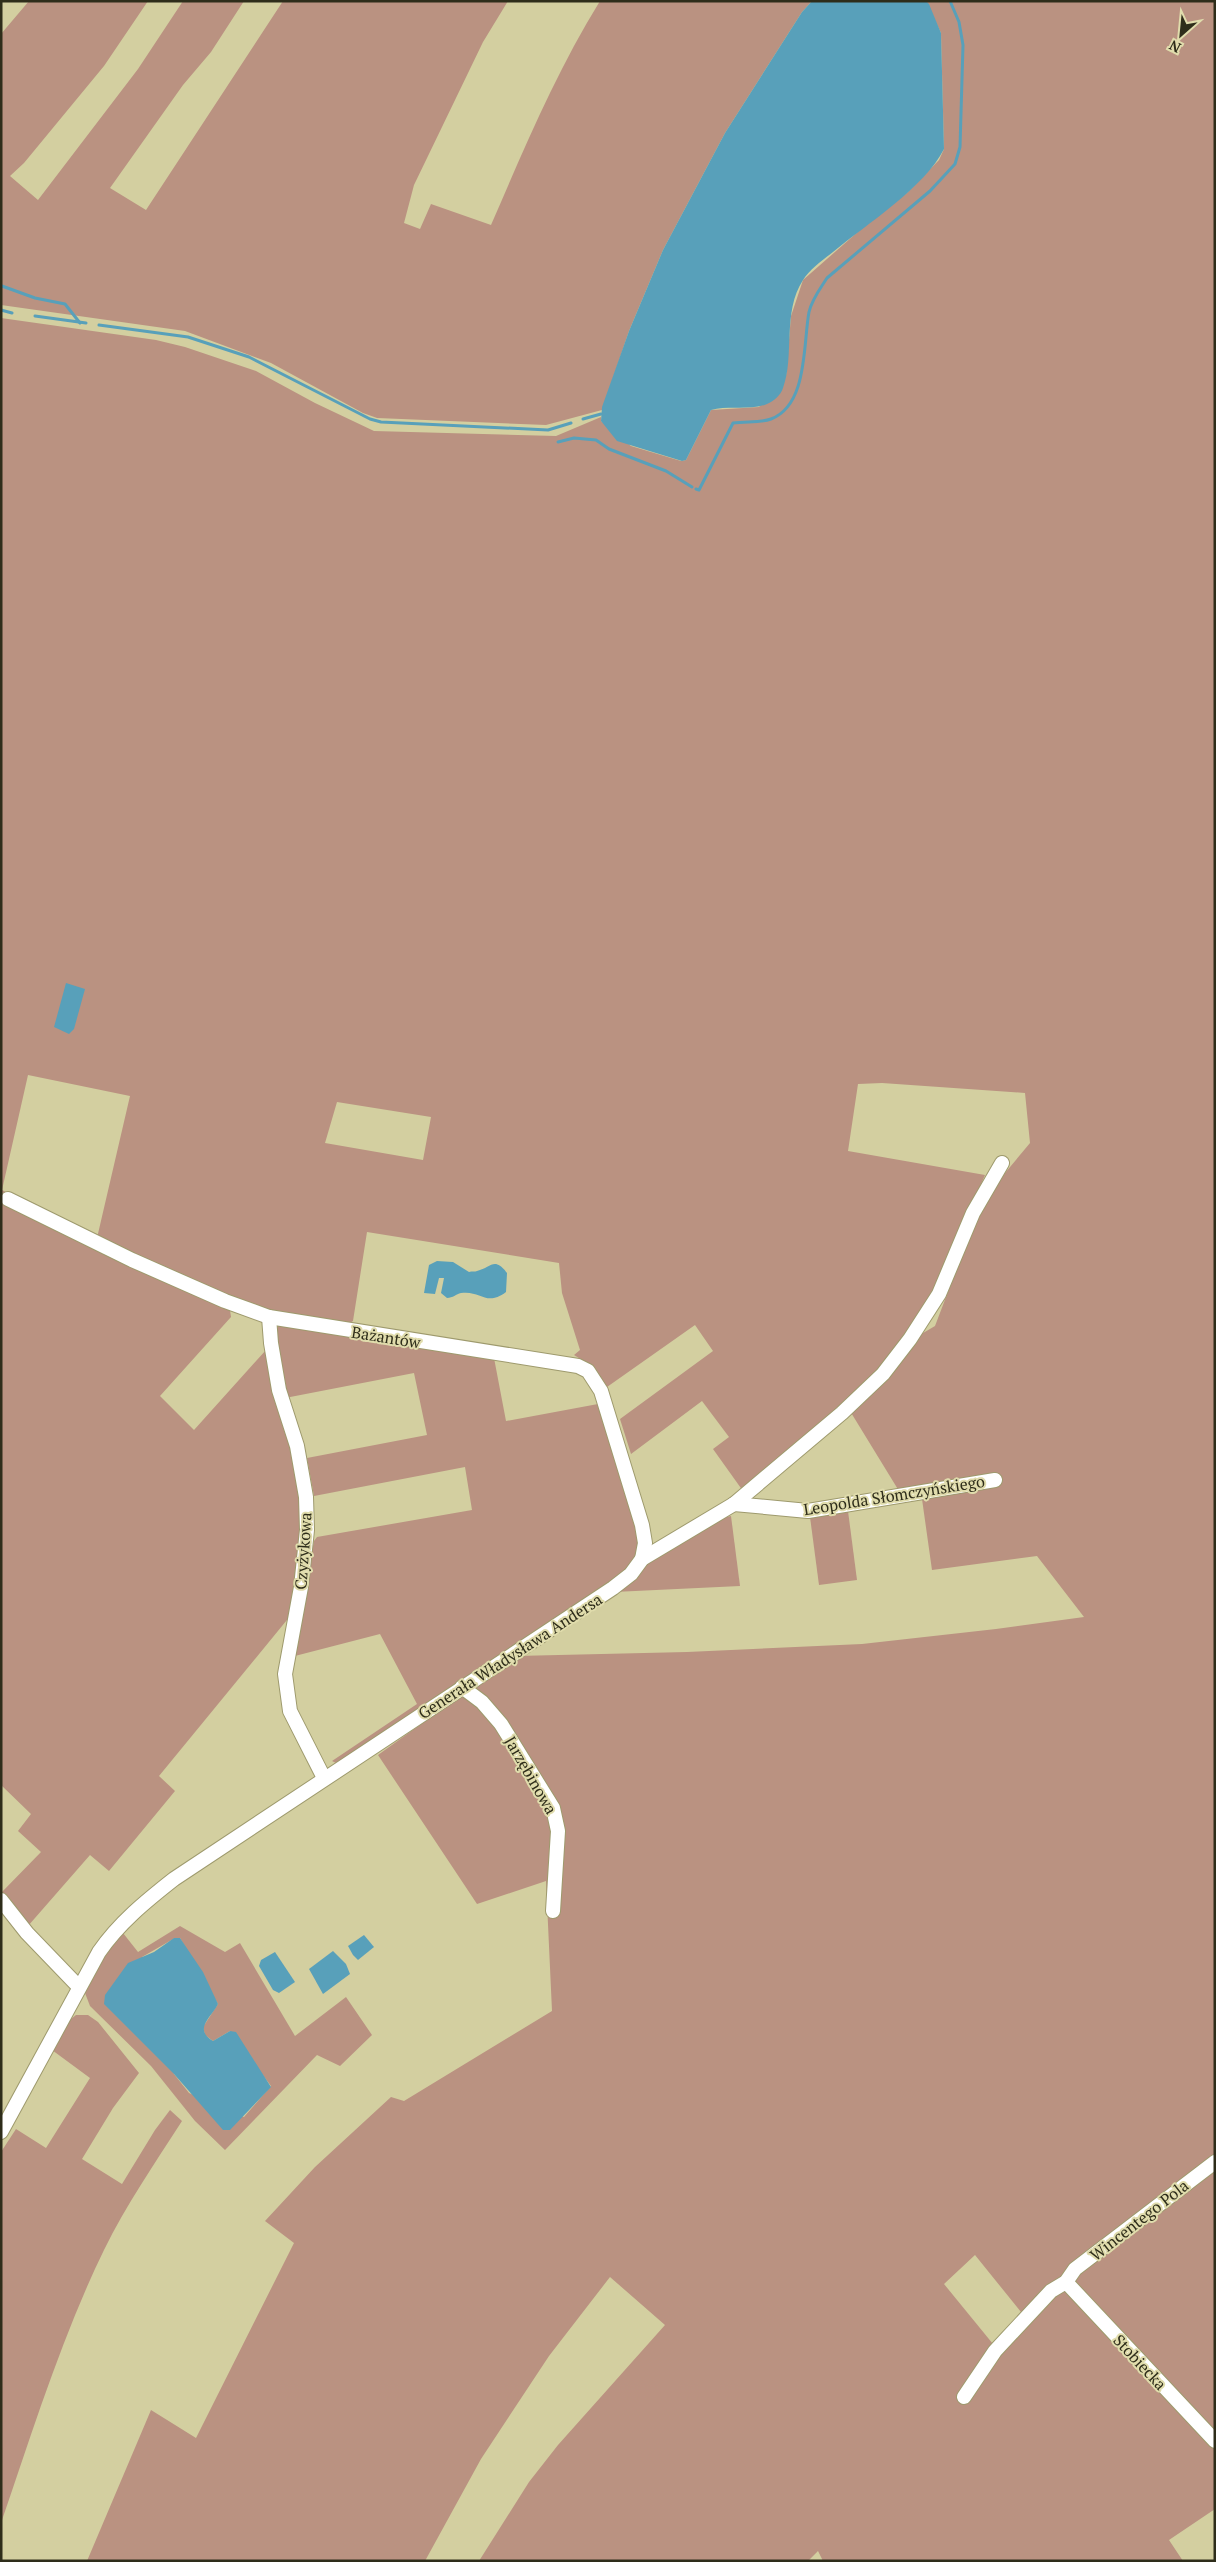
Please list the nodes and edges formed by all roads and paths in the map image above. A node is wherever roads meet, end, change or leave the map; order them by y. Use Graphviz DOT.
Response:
graph roads {
  1 [pos="1002,1163"];
  2 [pos="8,1199"];
  3 [pos="269,1317"];
  4 [pos="995,1480"];
  5 [pos="734,1504"];
  6 [pos="642,1560"];
  7 [pos="462,1687"];
  8 [pos="324,1778"];
  9 [pos="1,1900"];
  10 [pos="553,1911"];
  11 [pos="79,1987"];
  12 [pos="1,2132"];
  13 [pos="1215,2162"];
  14 [pos="1066,2282"];
  15 [pos="964,2397"];
  16 [pos="1215,2442"];
  1 -- 5 [label="street, Generała Władysława Andersa"];
  2 -- 3 [label="street, Bażantów"];
  3 -- 6 [label="street, Bażantów"];
  3 -- 8 [label="street, Czyżykowa"];
  4 -- 5 [label="street, Leopolda Słomczyńskiego"];
  5 -- 6 [label="street, Generała Władysława Andersa"];
  6 -- 7 [label="street, Generała Władysława Andersa"];
  7 -- 8 [label="street, Generała Władysława Andersa"];
  7 -- 10 [label="street, Jarzębinowa"];
  8 -- 11 [label="street, Generała Władysława Andersa"];
  9 -- 11 [label="street"];
  11 -- 12 [label="street, Generała Władysława Andersa"];
  13 -- 14 [label="street, Wincentego Pola"];
  14 -- 15 [label="street, Wincentego Pola"];
  14 -- 16 [label="street, Stobiecka"];
}
